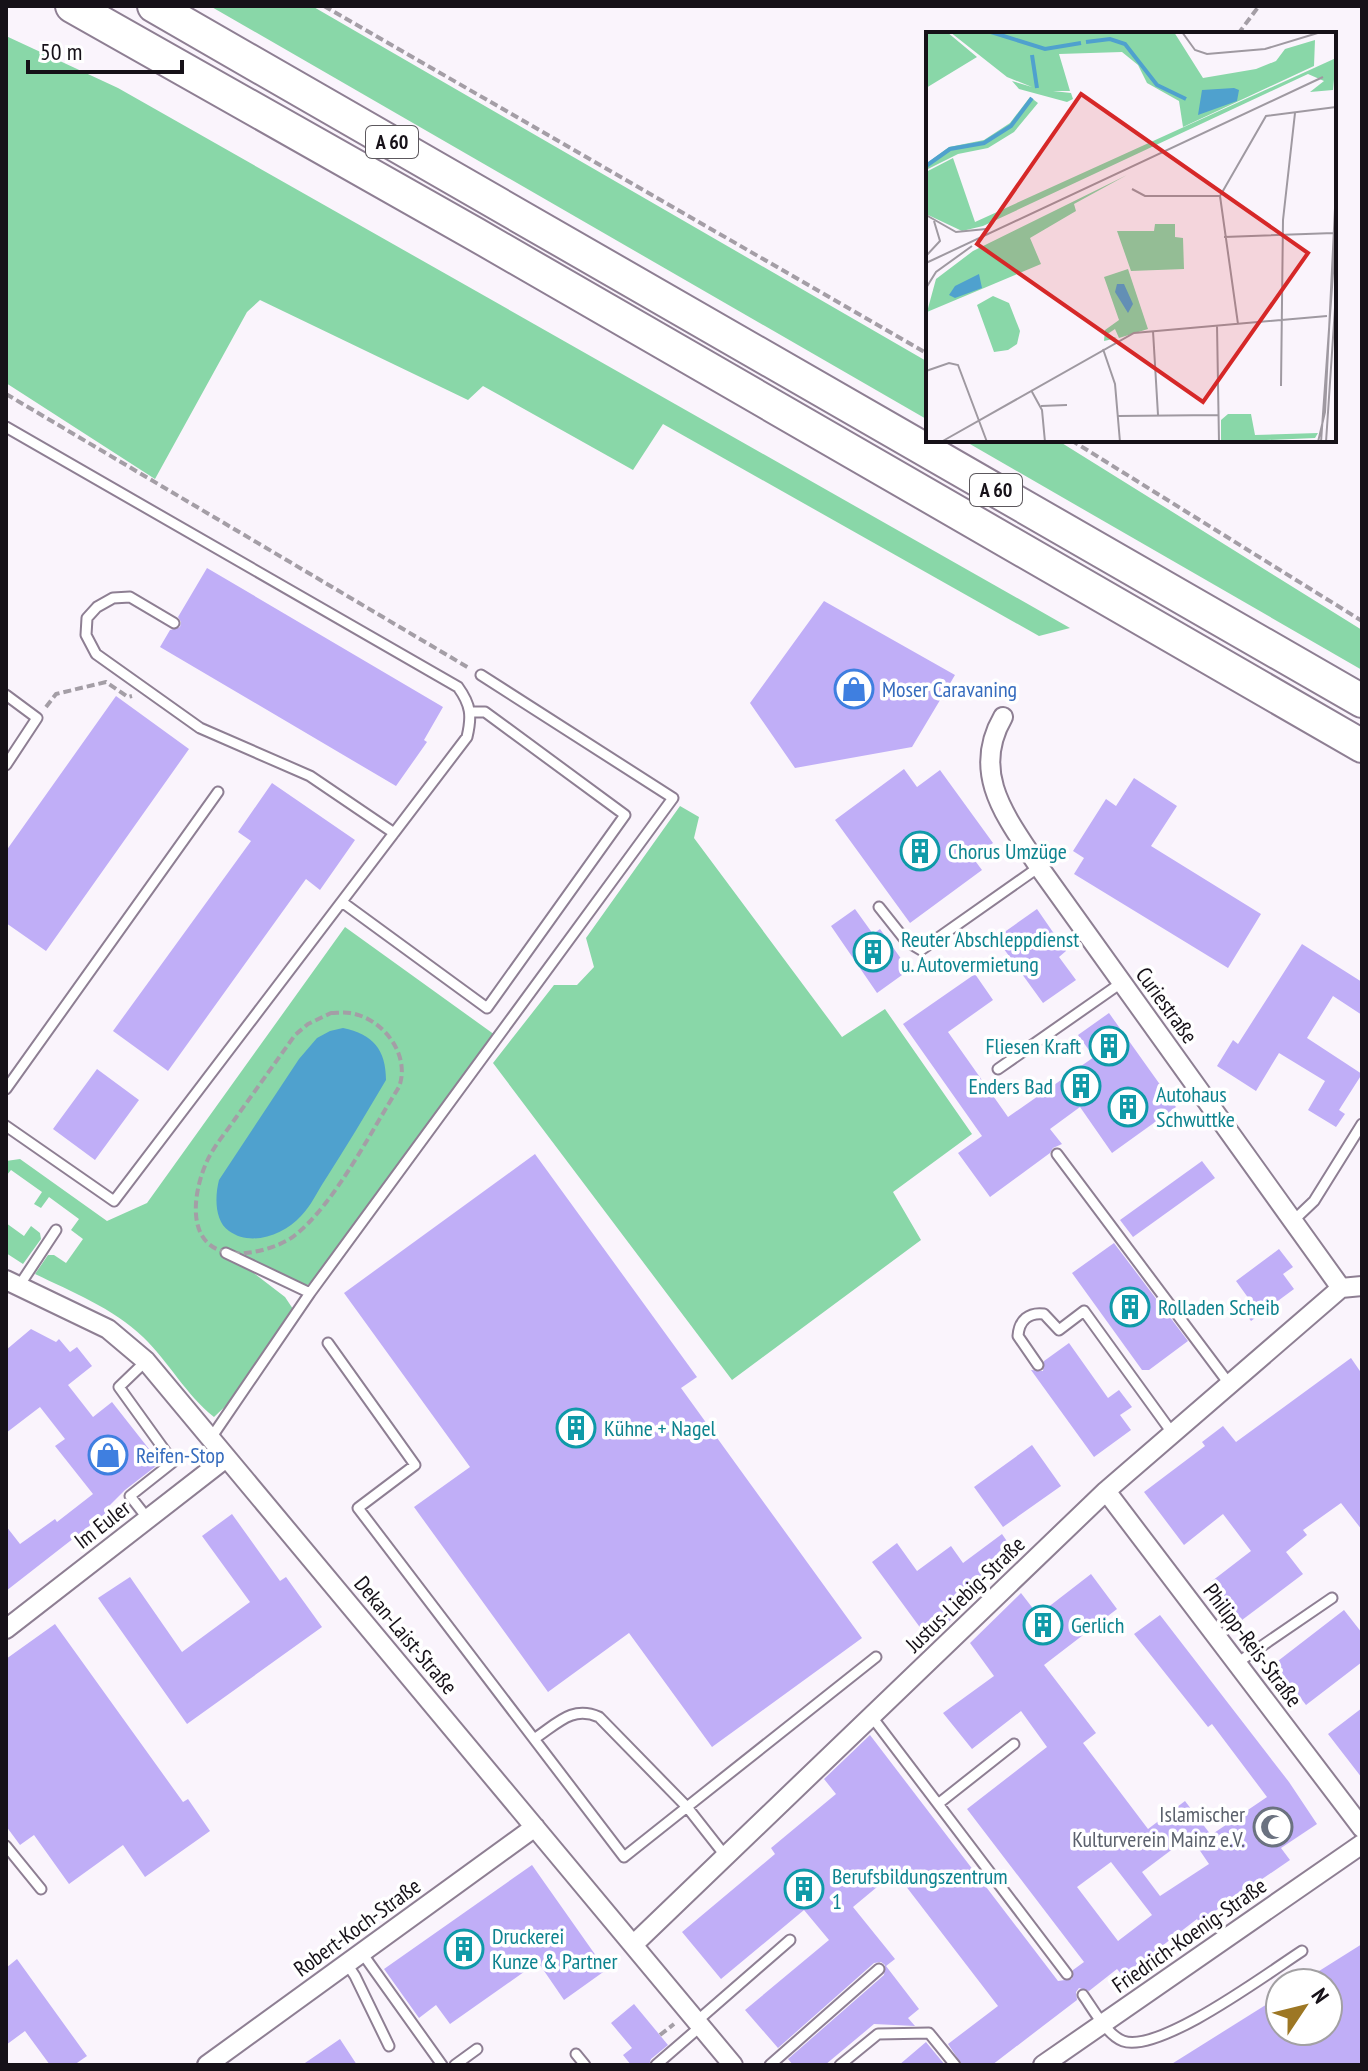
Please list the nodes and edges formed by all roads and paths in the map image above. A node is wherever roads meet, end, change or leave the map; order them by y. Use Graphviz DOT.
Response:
graph roads {
  1 [pos="46,6"];
  2 [pos="72,6"];
  3 [pos="154,6"];
  4 [pos="324,6"];
  5 [pos="1259,6"];
  6 [pos="108,27"];
  7 [pos="1240,32"];
  8 [pos="926,353"];
  9 [pos="6,394"];
  10 [pos="6,427"];
  11 [pos="1074,442"];
  12 [pos="1362,621"];
  13 [pos="174,623"];
  14 [pos="481,675"];
  15 [pos="147,692"];
  16 [pos="6,695"];
  17 [pos="1362,701"];
  18 [pos="471,712"];
  19 [pos="1003,717"];
  20 [pos="37,718"];
  21 [pos="1362,746"];
  22 [pos="6,765"];
  23 [pos="218,792"];
  24 [pos="394,833"];
  25 [pos="1039,867"];
  26 [pos="342,902"];
  27 [pos="879,907"];
  28 [pos="1121,983"];
  29 [pos="998,1069"];
  30 [pos="6,1089"];
  31 [pos="1362,1124"];
  32 [pos="6,1126"];
  33 [pos="1057,1154"];
  34 [pos="1292,1222"];
  35 [pos="56,1230"];
  36 [pos="226,1253"];
  37 [pos="12,1283"];
  38 [pos="1362,1286"];
  39 [pos="1341,1288"];
  40 [pos="310,1293"];
  41 [pos="328,1343"];
  42 [pos="146,1361"];
  43 [pos="1038,1365"];
  44 [pos="1230,1385"];
  45 [pos="1173,1434"];
  46 [pos="211,1438"];
  47 [pos="226,1458"];
  48 [pos="1106,1491"];
  49 [pos="148,1519"];
  50 [pos="1332,1598"];
  51 [pos="6,1629"];
  52 [pos="876,1657"];
  53 [pos="1237,1663"];
  54 [pos="872,1717"];
  55 [pos="534,1739"];
  56 [pos="1014,1744"];
  57 [pos="938,1804"];
  58 [pos="687,1807"];
  59 [pos="535,1827"];
  60 [pos="1362,1828"];
  61 [pos="1362,1844"];
  62 [pos="6,1846"];
  63 [pos="727,1858"];
  64 [pos="41,1889"];
  65 [pos="790,1940"];
  66 [pos="633,1945"];
  67 [pos="1302,1951"];
  68 [pos="362,1953"];
  69 [pos="347,1964"];
  70 [pos="879,1969"];
  71 [pos="1067,1974"];
  72 [pos="1083,1995"];
  73 [pos="692,2022"];
  74 [pos="1104,2023"];
  75 [pos="660,2035"];
  76 [pos="389,2046"];
  77 [pos="477,2049"];
  78 [pos="576,2054"];
  79 [pos="207,2065"];
  80 [pos="442,2065"];
  81 [pos="455,2065"];
  82 [pos="585,2065"];
  83 [pos="656,2065"];
  84 [pos="733,2065"];
  85 [pos="770,2065"];
  86 [pos="840,2065"];
  87 [pos="955,2065"];
  88 [pos="1043,2065"];
  1 -- 6 [label="highway"];
  2 -- 6 [label="highway, A 60"];
  3 -- 17 [label="highway, A 60"];
  4 -- 8 [label="path"];
  5 -- 7 [label="path"];
  6 -- 21 [label="highway, A 60"];
  9 -- 14 [label="path"];
  10 -- 18 [label="lane"];
  11 -- 12 [label="path"];
  13 -- 15 [label="lane"];
  14 -- 40 [label="lane"];
  15 -- 20 [label="path"];
  15 -- 24 [label="lane"];
  16 -- 20 [label="lane"];
  18 -- 24 [label="lane"];
  18 -- 26 [label="lane"];
  19 -- 25 [label="street, Curiestraße"];
  20 -- 22 [label="lane"];
  23 -- 30 [label="lane"];
  24 -- 26 [label="lane"];
  25 -- 27 [label="lane"];
  25 -- 28 [label="street, Curiestraße"];
  26 -- 32 [label="lane"];
  28 -- 29 [label="lane"];
  28 -- 34 [label="street, Curiestraße"];
  31 -- 34 [label="lane"];
  33 -- 44 [label="lane"];
  34 -- 39 [label="street, Curiestraße"];
  35 -- 37 [label="lane"];
  36 -- 36 [label="path"];
  36 -- 40 [label="lane"];
  37 -- 42 [label="street, Dekan-Laist-Straße"];
  38 -- 39 [label="street"];
  39 -- 44 [label="street, Justus-Liebig-Straße"];
  40 -- 46 [label="lane"];
  41 -- 55 [label="lane"];
  42 -- 46 [label="street, Dekan-Laist-Straße"];
  42 -- 49 [label="lane"];
  43 -- 45 [label="lane"];
  44 -- 45 [label="street, Justus-Liebig-Straße"];
  45 -- 48 [label="street, Justus-Liebig-Straße"];
  46 -- 47 [label="street, Dekan-Laist-Straße"];
  47 -- 49 [label="street, Im Euler"];
  47 -- 59 [label="street, Dekan-Laist-Straße"];
  48 -- 53 [label="street, Philipp-Reis-Straße"];
  48 -- 54 [label="street, Justus-Liebig-Straße"];
  49 -- 51 [label="street, Im Euler"];
  50 -- 53 [label="lane"];
  52 -- 58 [label="lane"];
  53 -- 60 [label="street, Philipp-Reis-Straße"];
  54 -- 57 [label="lane"];
  54 -- 63 [label="street, Justus-Liebig-Straße"];
  55 -- 58 [label="lane"];
  55 -- 58 [label="lane"];
  56 -- 57 [label="lane"];
  57 -- 71 [label="lane"];
  58 -- 63 [label="lane"];
  59 -- 66 [label="street, Dekan-Laist-Straße"];
  59 -- 68 [label="street, Robert-Koch-Straße"];
  61 -- 74 [label="street, Friedrich-Koenig-Straße"];
  62 -- 64 [label="lane"];
  63 -- 66 [label="street, Justus-Liebig-Straße"];
  65 -- 73 [label="lane"];
  66 -- 73 [label="street, Dekan-Laist-Straße"];
  67 -- 74 [label="lane"];
  68 -- 69 [label="street, Robert-Koch-Straße"];
  68 -- 80 [label="lane"];
  69 -- 76 [label="lane"];
  69 -- 79 [label="street, Robert-Koch-Straße"];
  70 -- 85 [label="lane"];
  72 -- 74 [label="lane"];
  73 -- 75 [label="path"];
  73 -- 83 [label="lane"];
  73 -- 84 [label="street, Dekan-Laist-Straße"];
  74 -- 88 [label="street, Friedrich-Koenig-Straße"];
  77 -- 81 [label="lane"];
  78 -- 82 [label="lane"];
  86 -- 87 [label="lane"];
}
